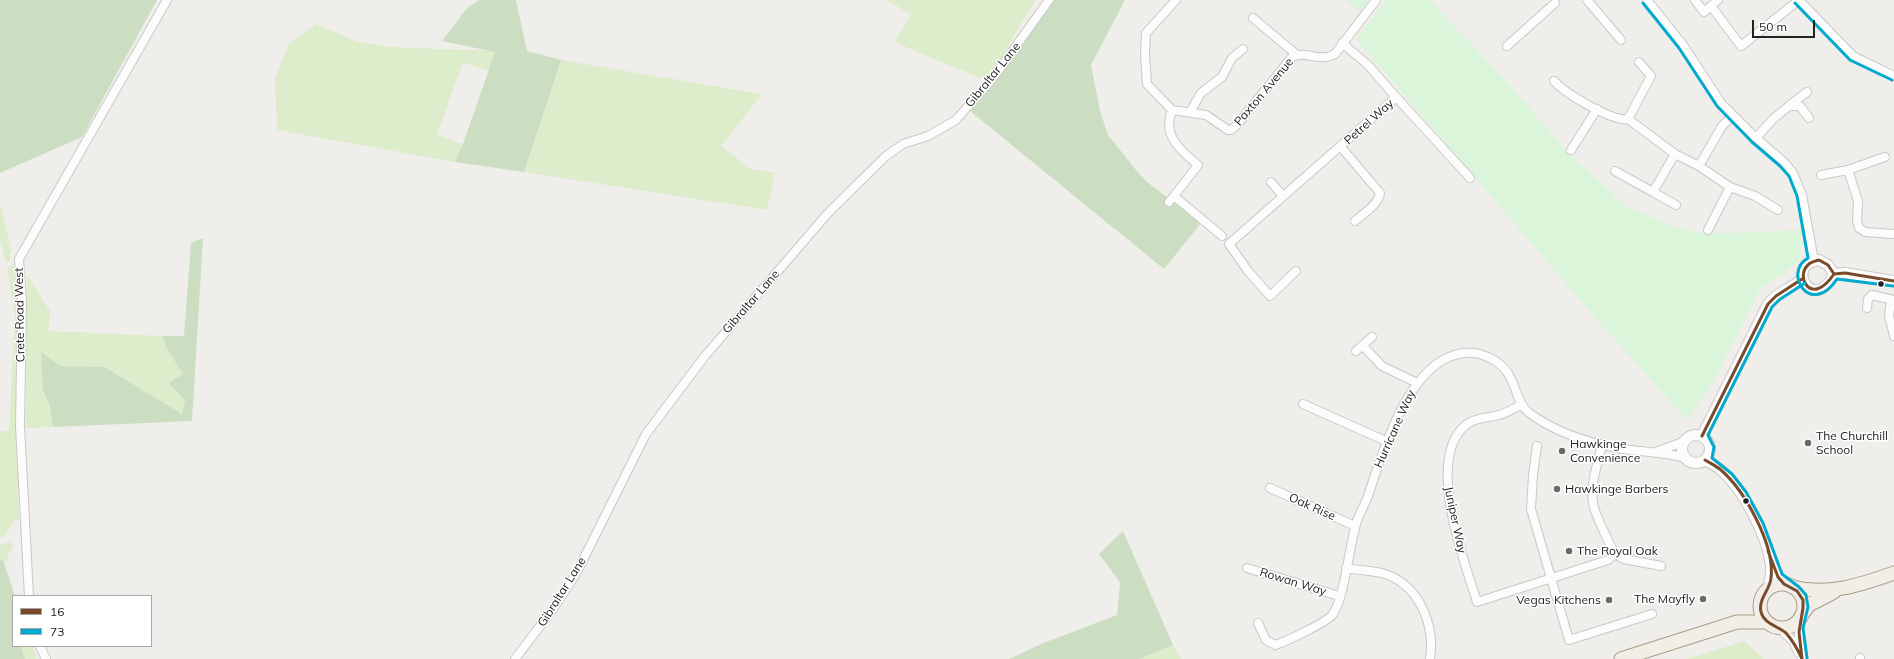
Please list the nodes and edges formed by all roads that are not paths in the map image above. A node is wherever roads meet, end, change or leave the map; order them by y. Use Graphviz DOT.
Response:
graph roads {
  1 [pos="167,0"];
  2 [pos="1049,0"];
  3 [pos="1176,0"];
  4 [pos="1376,0"];
  5 [pos="1587,0"];
  6 [pos="1647,0"];
  7 [pos="1695,0"];
  8 [pos="1718,0"];
  9 [pos="1799,0"];
  10 [pos="1555,1"];
  11 [pos="1711,6"];
  12 [pos="1253,18"];
  13 [pos="1621,40"];
  14 [pos="1342,43"];
  15 [pos="1507,46"];
  16 [pos="1243,48"];
  17 [pos="1297,55"];
  18 [pos="1639,62"];
  19 [pos="1894,76"];
  20 [pos="1554,80"];
  21 [pos="1807,92"];
  22 [pos="1396,97"];
  23 [pos="1789,106"];
  24 [pos="1597,109"];
  25 [pos="1172,110"];
  26 [pos="1190,112"];
  27 [pos="1733,116"];
  28 [pos="1809,118"];
  29 [pos="1628,119"];
  30 [pos="1756,138"];
  31 [pos="1341,147"];
  32 [pos="1571,150"];
  33 [pos="1675,154"];
  34 [pos="1885,157"];
  35 [pos="1699,166"];
  36 [pos="1848,170"];
  37 [pos="1615,171"];
  38 [pos="1820,175"];
  39 [pos="1470,178"];
  40 [pos="1271,182"];
  41 [pos="1730,187"];
  42 [pos="1653,192"];
  43 [pos="1174,196"];
  44 [pos="1283,196"];
  45 [pos="1169,202"];
  46 [pos="1676,205"];
  47 [pos="1778,210"];
  48 [pos="1355,221"];
  49 [pos="1708,230"];
  50 [pos="1894,234"];
  51 [pos="1222,236"];
  52 [pos="1814,261"];
  53 [pos="1296,271"];
  54 [pos="1834,274"];
  55 [pos="1802,279"];
  56 [pos="1894,281"];
  57 [pos="1893,300"];
  58 [pos="1867,308"];
  59 [pos="1372,336"];
  60 [pos="1894,336"];
  61 [pos="1417,383"];
  62 [pos="1303,404"];
  63 [pos="1521,404"];
  64 [pos="1702,436"];
  65 [pos="1388,442"];
  66 [pos="1683,442"];
  67 [pos="1602,444"];
  68 [pos="1538,446"];
  69 [pos="1658,452"];
  70 [pos="1685,458"];
  71 [pos="1705,460"];
  72 [pos="1270,488"];
  73 [pos="1355,526"];
  74 [pos="1615,554"];
  75 [pos="1662,566"];
  76 [pos="1772,566"];
  77 [pos="1247,568"];
  78 [pos="1346,568"];
  79 [pos="1894,573"];
  80 [pos="1549,578"];
  81 [pos="1788,586"];
  82 [pos="1768,589"];
  83 [pos="1837,590"];
  84 [pos="28,595"];
  85 [pos="1339,596"];
  86 [pos="1761,601"];
  87 [pos="1652,614"];
  88 [pos="1800,618"];
  89 [pos="1258,622"];
  90 [pos="1737,622"];
  91 [pos="1773,625"];
  92 [pos="40,647"];
  93 [pos="1802,658"];
  94 [pos="46,659"];
  95 [pos="515,659"];
  96 [pos="1430,659"];
  97 [pos="1621,659"];
  1 -- 84 [label="street, Crete Road West"];
  2 -- 95 [label="street, Gibraltar Lane"];
  3 -- 25 [label="street"];
  4 -- 14 [label="street, Paxton Avenue"];
  5 -- 13 [label="street"];
  6 -- 27 [label="street"];
  7 -- 11 [label="street"];
  8 -- 11 [label="street"];
  9 -- 11 [label="street"];
  9 -- 19 [label="street"];
  10 -- 15 [label="street"];
  12 -- 17 [label="street"];
  14 -- 17 [label="street, Paxton Avenue"];
  14 -- 22 [label="street, Petrel Way"];
  16 -- 26 [label="street"];
  17 -- 26 [label="street, Paxton Avenue"];
  18 -- 29 [label="street"];
  20 -- 24 [label="street"];
  21 -- 23 [label="street"];
  22 -- 31 [label="street, Petrel Way"];
  22 -- 39 [label="street"];
  23 -- 28 [label="street"];
  23 -- 30 [label="street"];
  24 -- 29 [label="street"];
  24 -- 32 [label="street"];
  25 -- 26 [label="street, Paxton Avenue"];
  25 -- 43 [label="street"];
  27 -- 30 [label="street"];
  27 -- 35 [label="street"];
  29 -- 33 [label="street"];
  30 -- 52 [label="street"];
  31 -- 44 [label="street, Petrel Way"];
  31 -- 48 [label="street"];
  33 -- 35 [label="street"];
  33 -- 42 [label="street"];
  34 -- 36 [label="street"];
  35 -- 41 [label="street"];
  36 -- 38 [label="street"];
  36 -- 50 [label="street"];
  37 -- 42 [label="street"];
  40 -- 44 [label="street"];
  41 -- 47 [label="street"];
  41 -- 49 [label="street"];
  42 -- 46 [label="street"];
  43 -- 45 [label="street"];
  43 -- 51 [label="street"];
  44 -- 53 [label="street, Petrel Way"];
  52 -- 54 [label="street"];
  52 -- 55 [label="street"];
  54 -- 55 [label="street"];
  54 -- 56 [label="street"];
  55 -- 64 [label="street"];
  57 -- 58 [label="street"];
  57 -- 60 [label="street"];
  59 -- 61 [label="street"];
  61 -- 63 [label="street, Hurricane Way"];
  61 -- 65 [label="street, Hurricane Way"];
  62 -- 65 [label="street"];
  63 -- 67 [label="street, Hurricane Way"];
  63 -- 80 [label="street, Juniper Way"];
  64 -- 66 [label="street"];
  64 -- 71 [label="street"];
  65 -- 73 [label="street, Hurricane Way"];
  66 -- 69 [label="street, Hurricane Way"];
  66 -- 70 [label="street"];
  67 -- 69 [label="street, Hurricane Way"];
  67 -- 74 [label="street"];
  68 -- 80 [label="street"];
  69 -- 70 [label="street, Hurricane Way"];
  70 -- 71 [label="street"];
  71 -- 76 [label="street"];
  72 -- 73 [label="street, Oak Rise"];
  73 -- 78 [label="street, Hurricane Way"];
  74 -- 75 [label="street"];
  74 -- 80 [label="street"];
  76 -- 81 [label="street"];
  76 -- 82 [label="street"];
  77 -- 85 [label="street, Rowan Way"];
  78 -- 85 [label="street, Hurricane Way"];
  78 -- 96 [label="street"];
  79 -- 83 [label="main road"];
  80 -- 87 [label="street"];
  81 -- 82 [label="main road"];
  81 -- 83 [label="main road"];
  81 -- 88 [label="main road"];
  82 -- 86 [label="main road"];
  83 -- 88 [label="main road"];
  85 -- 89 [label="street, Hurricane Way"];
  86 -- 90 [label="main road"];
  86 -- 91 [label="main road"];
  88 -- 91 [label="main road"];
  88 -- 93 [label="street"];
  90 -- 91 [label="main road"];
  90 -- 97 [label="main road"];
  91 -- 93 [label="street"];
  92 -- 94 [label="street"];
}
